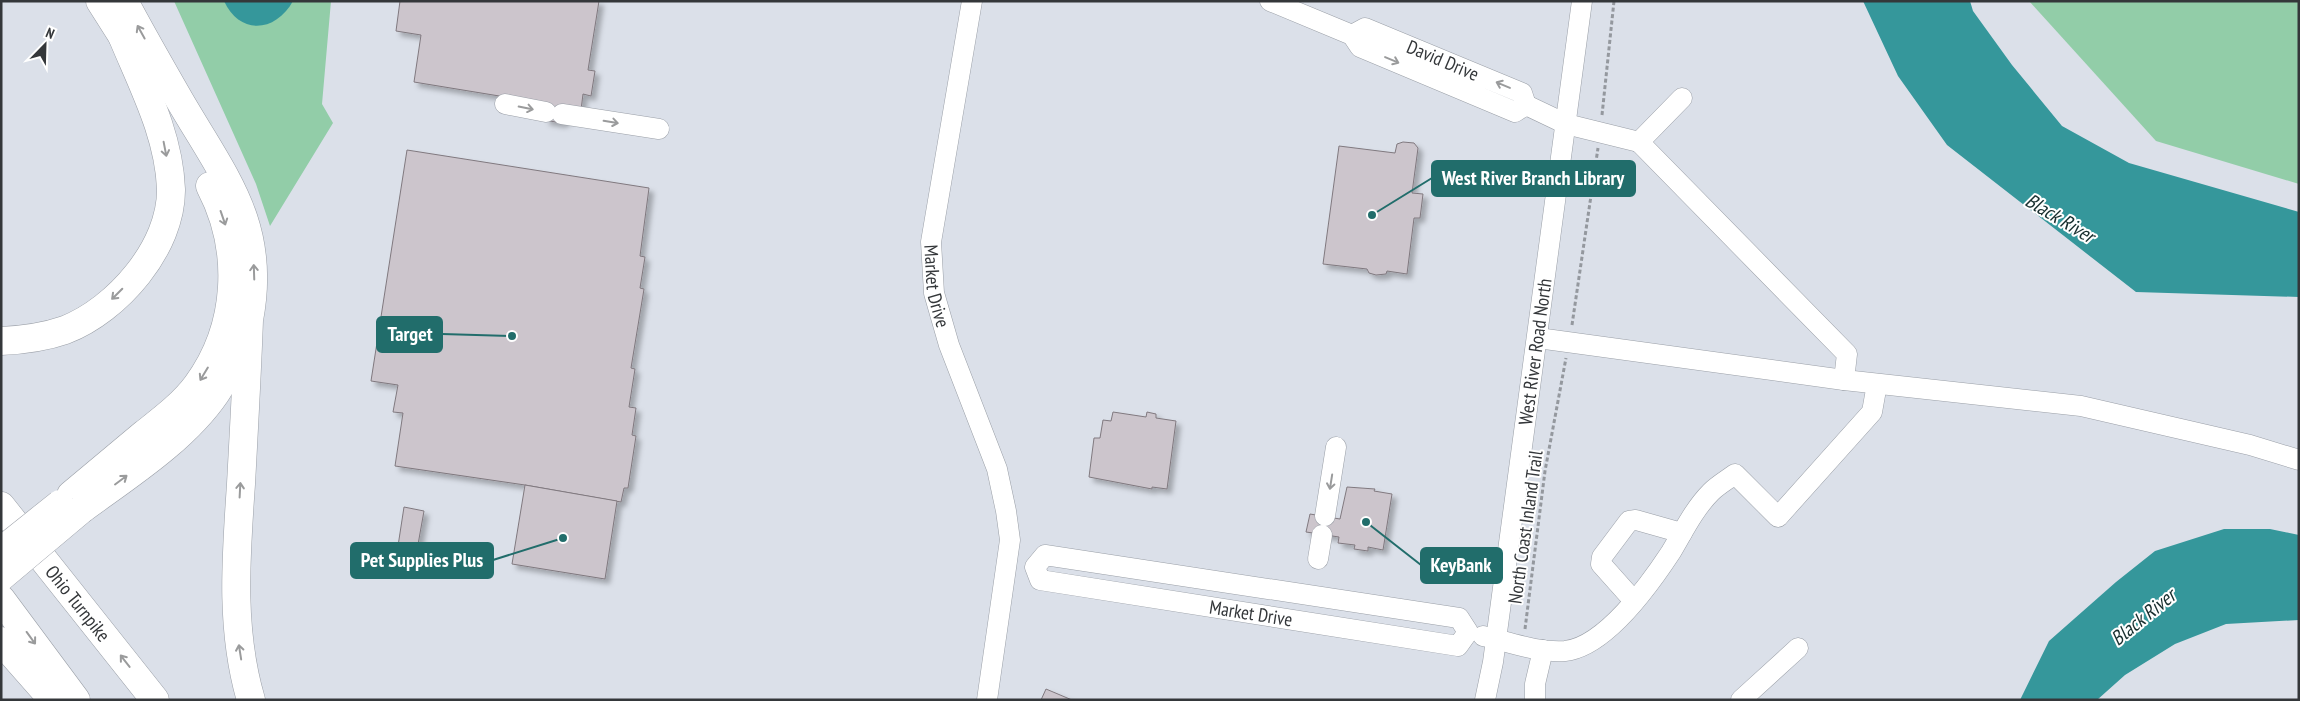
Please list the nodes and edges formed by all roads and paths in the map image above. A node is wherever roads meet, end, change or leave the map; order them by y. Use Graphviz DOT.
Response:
graph roads {
  1 [pos="100,1"];
  2 [pos="124,1"];
  3 [pos="972,1"];
  4 [pos="1270,1"];
  5 [pos="1582,1"];
  6 [pos="1614,1"];
  7 [pos="123,38"];
  8 [pos="1682,98"];
  9 [pos="505,104"];
  10 [pos="1566,124"];
  11 [pos="660,129"];
  12 [pos="1600,133"];
  13 [pos="1638,142"];
  14 [pos="249,320"];
  15 [pos="1538,338"];
  16 [pos="1,341"];
  17 [pos="1569,342"];
  18 [pos="1844,380"];
  19 [pos="1877,384"];
  20 [pos="1336,447"];
  21 [pos="2299,460"];
  22 [pos="76,502"];
  23 [pos="1,506"];
  24 [pos="1682,533"];
  25 [pos="1,551"];
  26 [pos="1318,559"];
  27 [pos="1007,563"];
  28 [pos="1035,567"];
  29 [pos="1,577"];
  30 [pos="1,599"];
  31 [pos="1634,600"];
  32 [pos="1468,632"];
  33 [pos="1496,639"];
  34 [pos="1,641"];
  35 [pos="1523,645"];
  36 [pos="1798,648"];
  37 [pos="1543,650"];
  38 [pos="53,700"];
  39 [pos="76,700"];
  40 [pos="154,700"];
  41 [pos="251,700"];
  42 [pos="987,700"];
  43 [pos="1485,700"];
  44 [pos="1535,700"];
  45 [pos="1741,700"];
  1 -- 7 [label="highway"];
  14 -- 2 [label="highway, one-way"];
  3 -- 27 [label="street, Market Drive"];
  4 -- 10 [label="street, David Drive"];
  5 -- 10 [label="street, West River Road North"];
  6 -- 12 [label="path, North Coast Inland Trail"];
  7 -- 16 [label="highway, one-way"];
  7 -- 22 [label="highway, one-way"];
  8 -- 13 [label="street"];
  9 -- 11 [label="street, one-way"];
  10 -- 12 [label="street, David Drive"];
  10 -- 15 [label="street, West River Road North"];
  12 -- 13 [label="street, David Drive"];
  12 -- 17 [label="path, North Coast Inland Trail"];
  13 -- 18 [label="street"];
  22 -- 14 [label="highway, one-way"];
  41 -- 14 [label="highway, one-way"];
  15 -- 17 [label="street"];
  15 -- 33 [label="street, West River Road North"];
  17 -- 18 [label="street"];
  17 -- 35 [label="path, North Coast Inland Trail"];
  18 -- 19 [label="street"];
  19 -- 21 [label="street"];
  19 -- 24 [label="street, Market Drive"];
  20 -- 26 [label="street, one-way"];
  22 -- 25 [label="highway, bridge"];
  22 -- 29 [label="highway, bridge"];
  40 -- 23 [label="highway, Ohio Turnpike, one-way"];
  24 -- 31 [label="street, Market Drive"];
  24 -- 31 [label="street"];
  27 -- 28 [label="street"];
  27 -- 42 [label="street, Market Drive"];
  28 -- 32 [label="street, Market Drive"];
  28 -- 32 [label="street, Market Drive"];
  30 -- 39 [label="highway, one-way"];
  31 -- 37 [label="street, Market Drive"];
  32 -- 33 [label="street, Market Drive"];
  33 -- 35 [label="street, Market Drive"];
  33 -- 43 [label="street, West River Road North"];
  34 -- 38 [label="highway"];
  35 -- 37 [label="street, Market Drive"];
  36 -- 45 [label="street"];
  37 -- 44 [label="street"];
}
